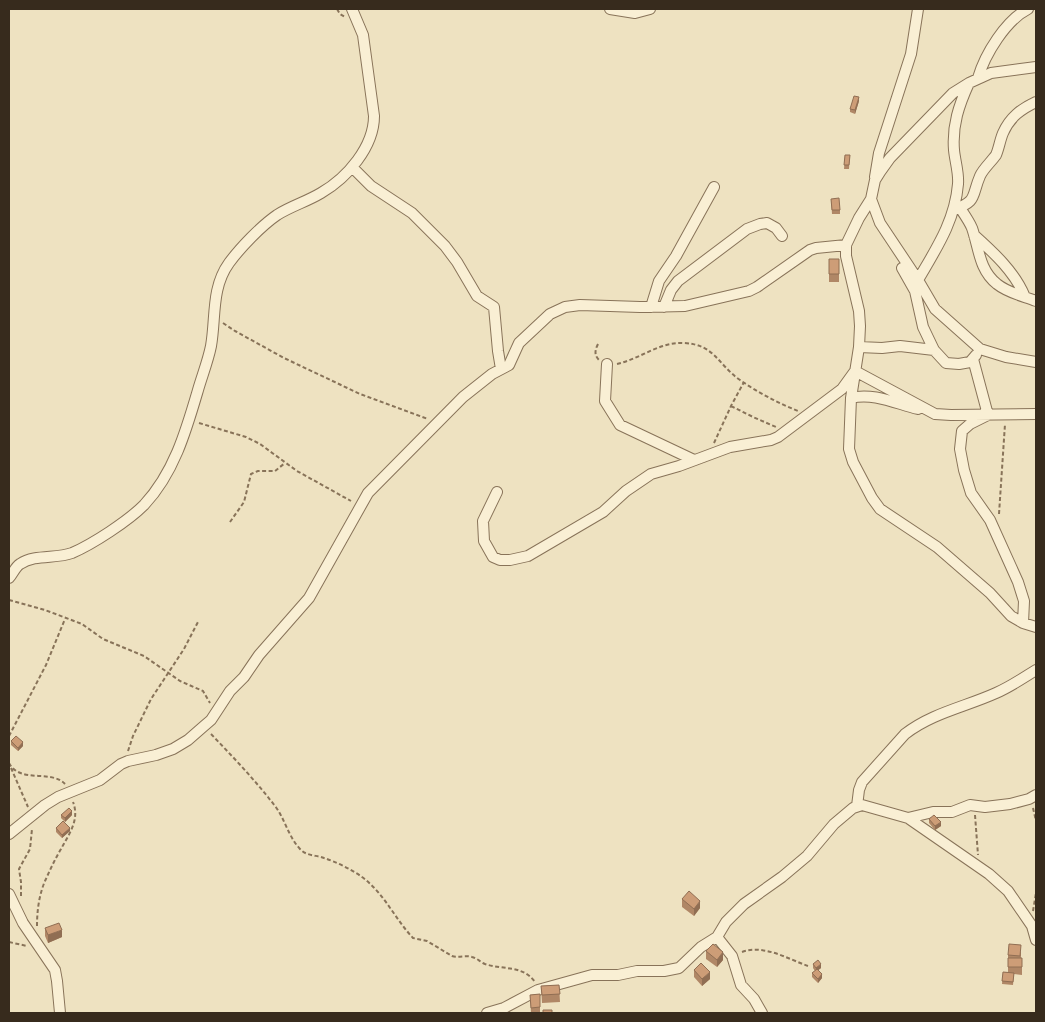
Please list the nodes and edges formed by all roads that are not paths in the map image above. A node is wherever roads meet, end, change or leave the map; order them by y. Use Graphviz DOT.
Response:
graph roads {
  1 [pos="352,9"];
  2 [pos="610,9"];
  3 [pos="650,9"];
  4 [pos="918,9"];
  5 [pos="1028,9"];
  6 [pos="1036,67"];
  7 [pos="974,80"];
  8 [pos="1036,102"];
  9 [pos="352,167"];
  10 [pos="875,180"];
  11 [pos="714,187"];
  12 [pos="871,199"];
  13 [pos="957,209"];
  14 [pos="974,235"];
  15 [pos="782,236"];
  16 [pos="846,245"];
  17 [pos="899,252"];
  18 [pos="918,280"];
  19 [pos="1025,297"];
  20 [pos="1036,301"];
  21 [pos="651,307"];
  22 [pos="664,307"];
  23 [pos="859,347"];
  24 [pos="980,348"];
  25 [pos="934,350"];
  26 [pos="974,359"];
  27 [pos="1036,362"];
  28 [pos="607,364"];
  29 [pos="501,369"];
  30 [pos="855,371"];
  31 [pos="851,398"];
  32 [pos="935,414"];
  33 [pos="1036,414"];
  34 [pos="988,415"];
  35 [pos="694,460"];
  36 [pos="497,492"];
  37 [pos="9,578"];
  38 [pos="1024,623"];
  39 [pos="1036,628"];
  40 [pos="1036,670"];
  41 [pos="1033,797"];
  42 [pos="857,806"];
  43 [pos="908,818"];
  44 [pos="9,834"];
  45 [pos="9,894"];
  46 [pos="1034,925"];
  47 [pos="717,937"];
  48 [pos="1036,940"];
  49 [pos="60,1013"];
  50 [pos="487,1013"];
  51 [pos="762,1013"];
  1 -- 9 [label="street"];
  2 -- 3 [label="street"];
  4 -- 10 [label="street"];
  5 -- 7 [label="street"];
  6 -- 7 [label="street"];
  7 -- 10 [label="street"];
  7 -- 13 [label="street"];
  8 -- 13 [label="street"];
  9 -- 29 [label="street"];
  9 -- 37 [label="street"];
  10 -- 12 [label="street"];
  11 -- 21 [label="street"];
  12 -- 16 [label="street"];
  12 -- 17 [label="street"];
  13 -- 14 [label="street"];
  13 -- 18 [label="street"];
  14 -- 19 [label="street"];
  14 -- 19 [label="street"];
  15 -- 22 [label="street"];
  16 -- 22 [label="street"];
  16 -- 23 [label="street"];
  17 -- 18 [label="street"];
  17 -- 25 [label="street"];
  18 -- 24 [label="street"];
  19 -- 20 [label="street"];
  21 -- 22 [label="street"];
  21 -- 29 [label="street"];
  23 -- 25 [label="street"];
  23 -- 30 [label="street"];
  24 -- 26 [label="street"];
  24 -- 27 [label="street"];
  25 -- 26 [label="street"];
  26 -- 34 [label="street"];
  28 -- 35 [label="street"];
  29 -- 44 [label="street"];
  30 -- 31 [label="street"];
  30 -- 32 [label="street"];
  30 -- 35 [label="street"];
  31 -- 32 [label="street"];
  31 -- 38 [label="street"];
  32 -- 34 [label="street"];
  33 -- 34 [label="street"];
  34 -- 38 [label="street"];
  35 -- 36 [label="street"];
  38 -- 39 [label="street"];
  40 -- 42 [label="street"];
  41 -- 43 [label="street"];
  42 -- 43 [label="street"];
  42 -- 47 [label="street"];
  43 -- 46 [label="street"];
  45 -- 49 [label="street"];
  46 -- 48 [label="street"];
  47 -- 50 [label="street"];
  47 -- 51 [label="street"];
}
